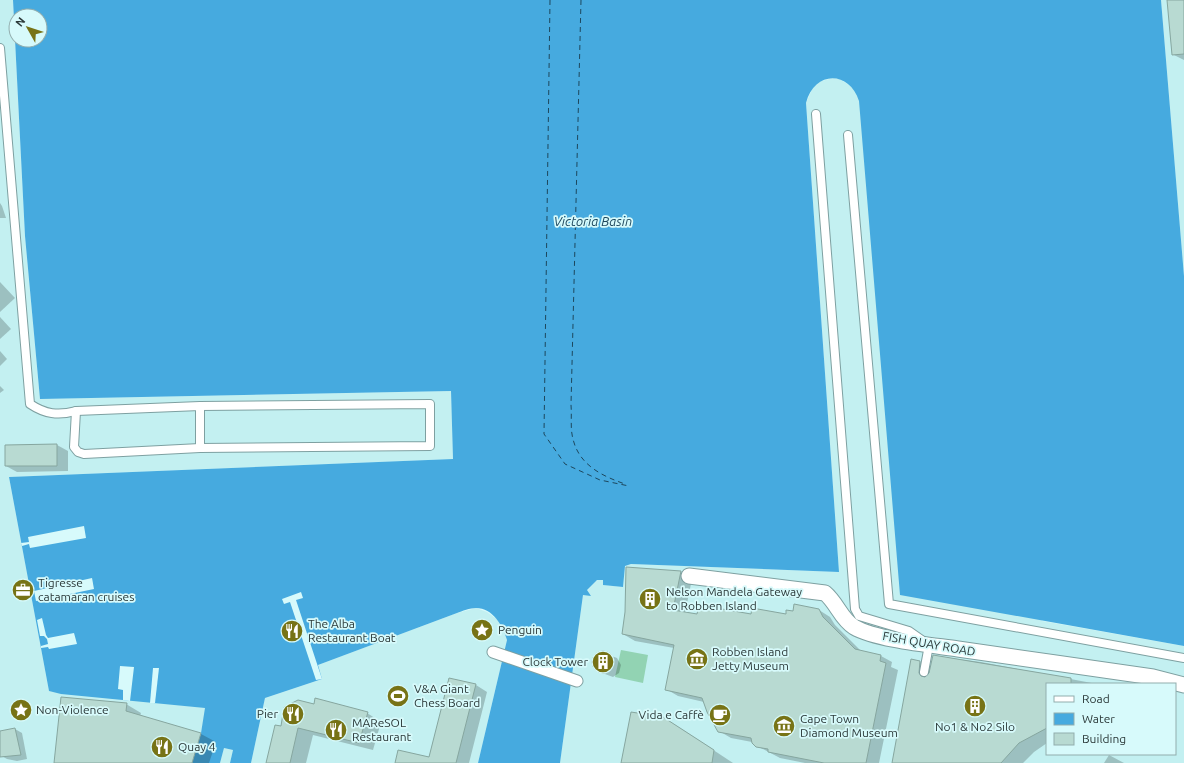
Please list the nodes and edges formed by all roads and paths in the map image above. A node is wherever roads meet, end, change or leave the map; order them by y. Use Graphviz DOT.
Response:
graph roads {
  1 [pos="0,48"];
  2 [pos="816,114"];
  3 [pos="848,135"];
  4 [pos="200,406"];
  5 [pos="76,411"];
  6 [pos="200,448"];
  7 [pos="689,576"];
  8 [pos="929,645"];
  9 [pos="493,652"];
  10 [pos="1184,658"];
  11 [pos="924,672"];
  12 [pos="577,681"];
  13 [pos="1184,685"];
  1 -- 5 [label="lane"];
  2 -- 8 [label="lane"];
  3 -- 10 [label="lane"];
  4 -- 5 [label="lane"];
  4 -- 6 [label="lane"];
  4 -- 6 [label="lane"];
  5 -- 6 [label="lane"];
  7 -- 8 [label="street, FISH QUAY ROAD"];
  8 -- 11 [label="lane"];
  8 -- 13 [label="street, FISH QUAY ROAD"];
  9 -- 12 [label="street"];
}
